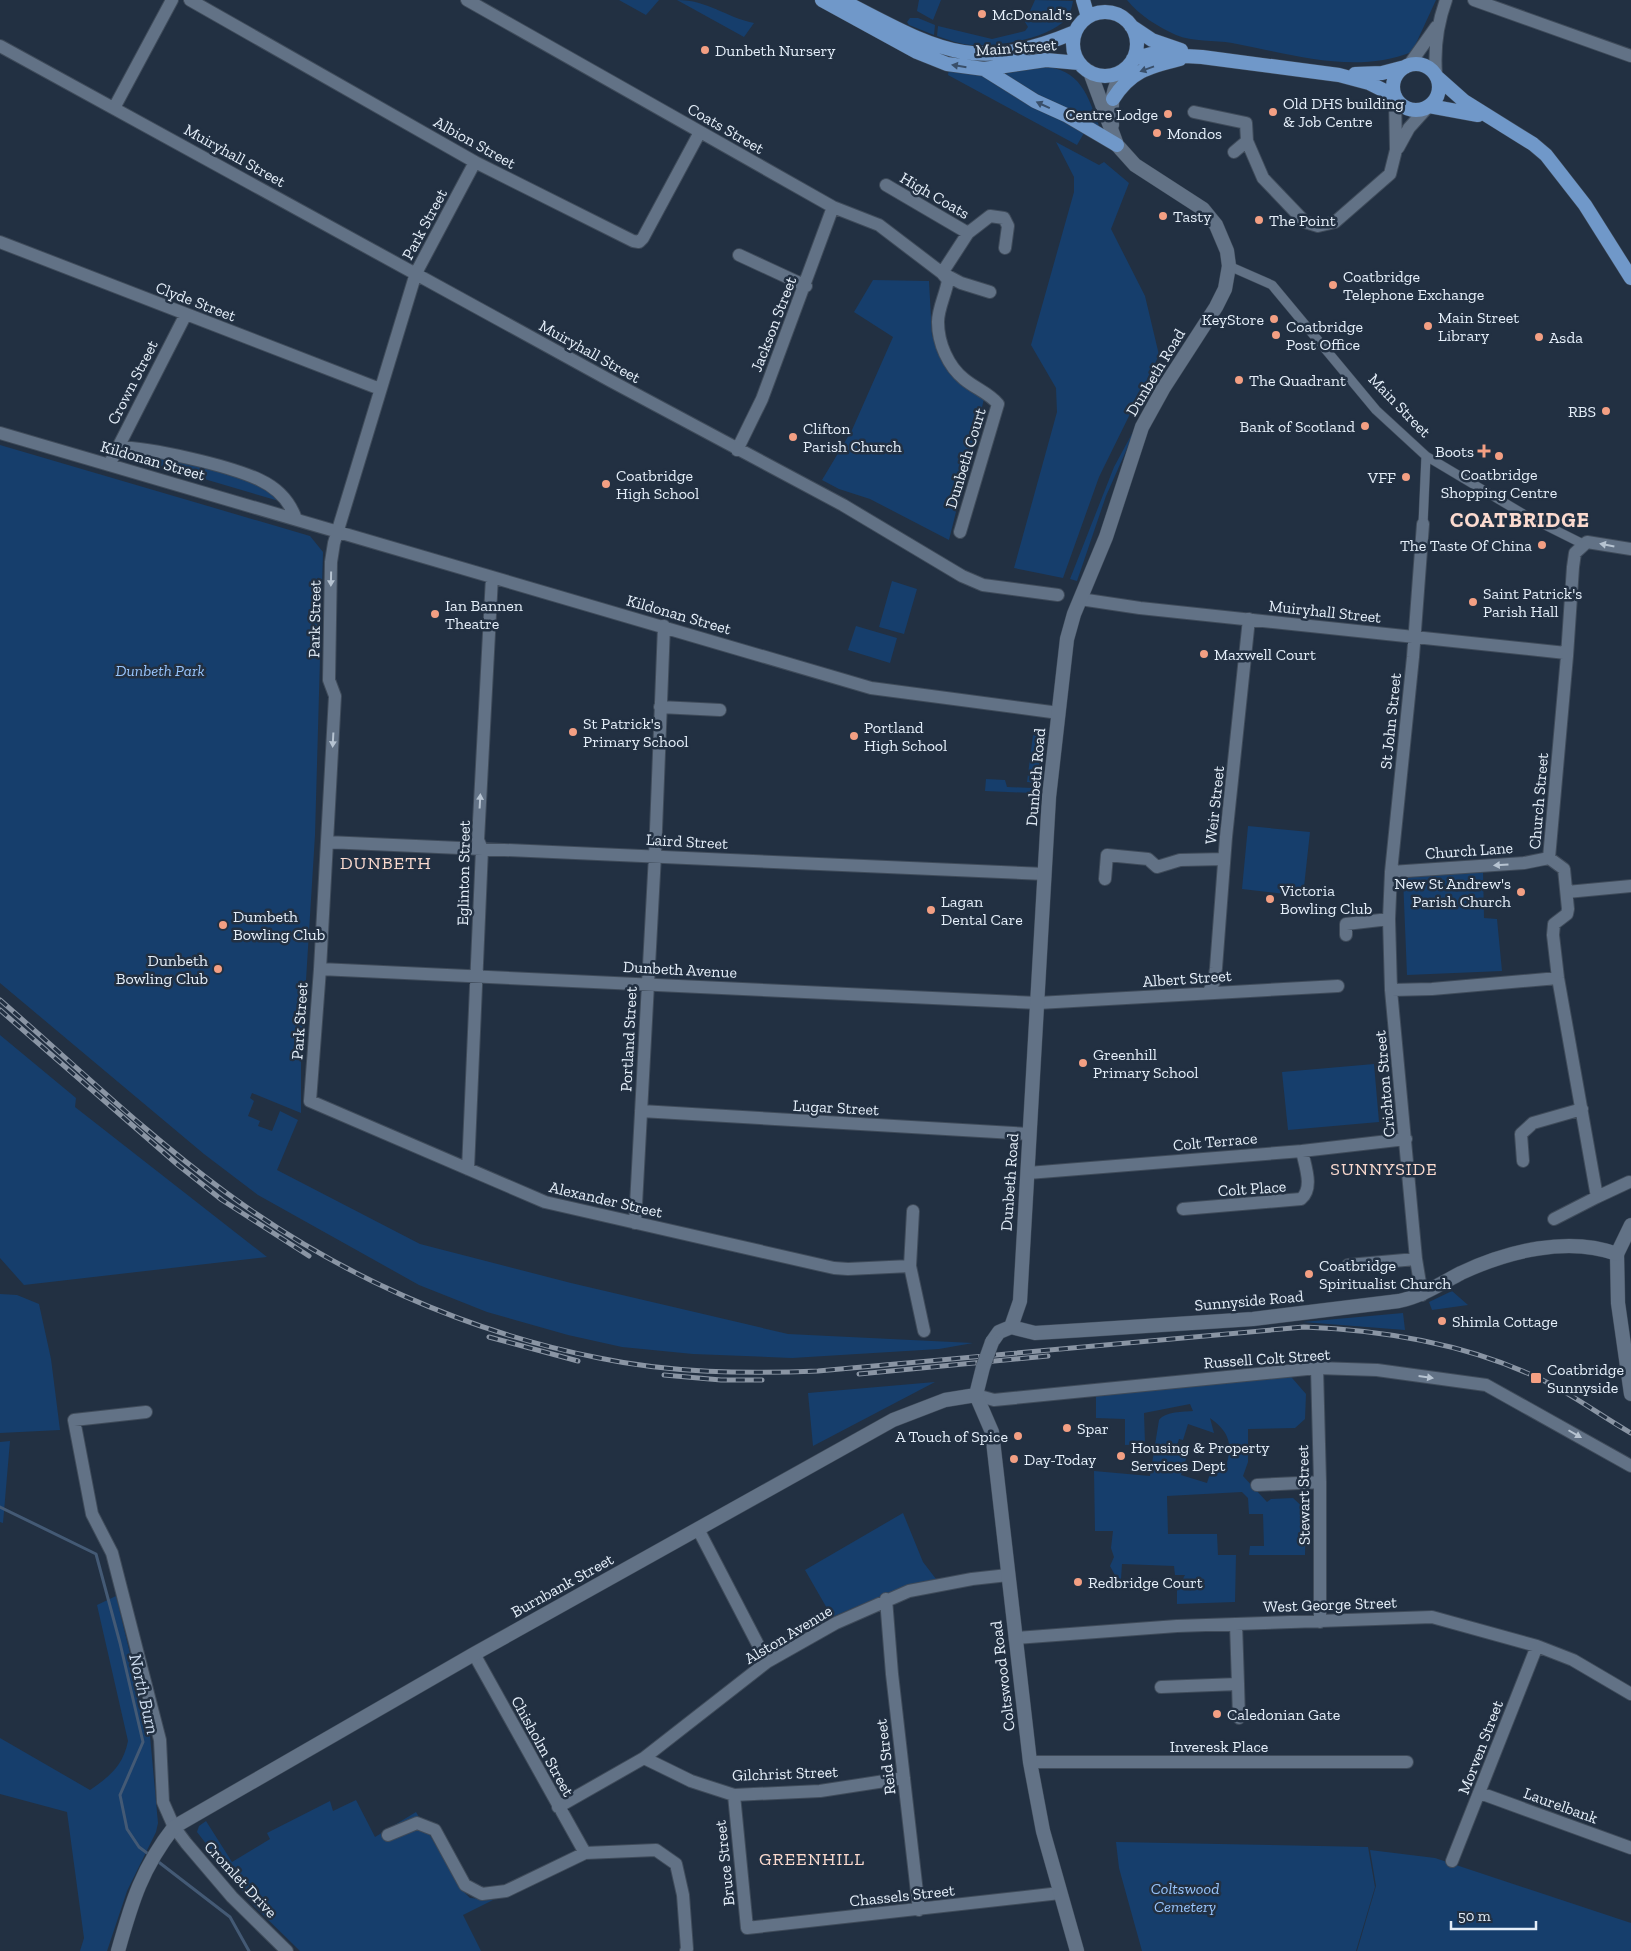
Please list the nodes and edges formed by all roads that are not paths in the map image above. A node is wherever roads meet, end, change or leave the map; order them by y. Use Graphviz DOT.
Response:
graph roads {
  1 [pos="172,0"];
  2 [pos="190,0"];
  3 [pos="466,0"];
  4 [pos="822,0"];
  5 [pos="841,0"];
  6 [pos="1083,0"];
  7 [pos="1109,0"];
  8 [pos="1446,0"];
  9 [pos="1474,0"];
  10 [pos="1088,17"];
  11 [pos="1126,21"];
  12 [pos="1438,24"];
  13 [pos="1075,32"];
  14 [pos="0,46"];
  15 [pos="1197,56"];
  16 [pos="1631,56"];
  17 [pos="1128,64"];
  18 [pos="1407,66"];
  19 [pos="1085,68"];
  20 [pos="984,69"];
  21 [pos="1339,75"];
  22 [pos="1436,76"];
  23 [pos="1395,96"];
  24 [pos="1113,99"];
  25 [pos="1428,107"];
  26 [pos="114,108"];
  27 [pos="1194,112"];
  28 [pos="1493,119"];
  29 [pos="700,132"];
  30 [pos="1115,140"];
  31 [pos="1247,141"];
  32 [pos="1396,150"];
  33 [pos="1234,152"];
  34 [pos="475,162"];
  35 [pos="886,185"];
  36 [pos="833,207"];
  37 [pos="968,233"];
  38 [pos="0,242"];
  39 [pos="1005,248"];
  40 [pos="739,255"];
  41 [pos="1229,266"];
  42 [pos="416,273"];
  43 [pos="942,273"];
  44 [pos="1631,278"];
  45 [pos="806,286"];
  46 [pos="990,292"];
  47 [pos="186,314"];
  48 [pos="380,389"];
  49 [pos="0,433"];
  50 [pos="117,447"];
  51 [pos="737,450"];
  52 [pos="1426,456"];
  53 [pos="109,465"];
  54 [pos="296,519"];
  55 [pos="1423,524"];
  56 [pos="339,531"];
  57 [pos="960,532"];
  58 [pos="1583,544"];
  59 [pos="1631,549"];
  60 [pos="492,577"];
  61 [pos="1058,595"];
  62 [pos="1080,599"];
  63 [pos="1249,619"];
  64 [pos="664,626"];
  65 [pos="1414,636"];
  66 [pos="1566,653"];
  67 [pos="660,707"];
  68 [pos="720,710"];
  69 [pos="1059,713"];
  70 [pos="327,842"];
  71 [pos="482,849"];
  72 [pos="655,855"];
  73 [pos="1224,858"];
  74 [pos="1549,858"];
  75 [pos="1390,872"];
  76 [pos="1045,874"];
  77 [pos="1105,879"];
  78 [pos="1631,886"];
  79 [pos="1567,892"];
  80 [pos="1389,920"];
  81 [pos="1346,935"];
  82 [pos="320,969"];
  83 [pos="476,976"];
  84 [pos="1558,978"];
  85 [pos="646,983"];
  86 [pos="1338,986"];
  87 [pos="1391,990"];
  88 [pos="1208,993"];
  89 [pos="1038,1003"];
  90 [pos="310,1101"];
  91 [pos="1582,1109"];
  92 [pos="641,1111"];
  93 [pos="1029,1134"];
  94 [pos="1406,1139"];
  95 [pos="1302,1151"];
  96 [pos="1523,1161"];
  97 [pos="468,1169"];
  98 [pos="1028,1173"];
  99 [pos="1629,1182"];
  100 [pos="1597,1197"];
  101 [pos="1184,1209"];
  102 [pos="914,1211"];
  103 [pos="1554,1219"];
  104 [pos="635,1223"];
  105 [pos="1631,1225"];
  106 [pos="1617,1254"];
  107 [pos="1416,1259"];
  108 [pos="1348,1265"];
  109 [pos="910,1266"];
  110 [pos="1422,1295"];
  111 [pos="1011,1327"];
  112 [pos="924,1331"];
  113 [pos="1317,1368"];
  114 [pos="1631,1394"];
  115 [pos="976,1395"];
  116 [pos="146,1412"];
  117 [pos="1631,1466"];
  118 [pos="1320,1482"];
  119 [pos="1257,1485"];
  120 [pos="698,1529"];
  121 [pos="1008,1575"];
  122 [pos="886,1600"];
  123 [pos="1320,1622"];
  124 [pos="1236,1624"];
  125 [pos="1015,1638"];
  126 [pos="1538,1646"];
  127 [pos="474,1654"];
  128 [pos="767,1662"];
  129 [pos="1238,1684"];
  130 [pos="1161,1687"];
  131 [pos="1631,1694"];
  132 [pos="1239,1718"];
  133 [pos="644,1758"];
  134 [pos="1030,1762"];
  135 [pos="1407,1762"];
  136 [pos="904,1778"];
  137 [pos="1480,1793"];
  138 [pos="734,1795"];
  139 [pos="558,1807"];
  140 [pos="174,1827"];
  141 [pos="388,1835"];
  142 [pos="1631,1848"];
  143 [pos="585,1852"];
  144 [pos="1452,1861"];
  145 [pos="1060,1893"];
  146 [pos="919,1910"];
  147 [pos="747,1928"];
  148 [pos="118,1951"];
  149 [pos="287,1951"];
  150 [pos="686,1951"];
  151 [pos="1077,1951"];
  1 -- 26 [label="street"];
  2 -- 34 [label="street, Albion Street"];
  3 -- 29 [label="street, Coats Street"];
  20 -- 4 [label="main road, Main Street, one-way"];
  5 -- 13 [label="main road, Main Street"];
  6 -- 10 [label="main road"];
  7 -- 11 [label="main road"];
  8 -- 12 [label="street"];
  9 -- 16 [label="street"];
  10 -- 11 [label="main road"];
  10 -- 13 [label="main road"];
  11 -- 15 [label="main road"];
  11 -- 17 [label="main road"];
  12 -- 18 [label="street"];
  12 -- 22 [label="street"];
  13 -- 19 [label="main road"];
  14 -- 26 [label="street, Muiryhall Street"];
  15 -- 17 [label="main road"];
  15 -- 21 [label="main road"];
  15 -- 24 [label="main road, one-way"];
  17 -- 19 [label="main road"];
  17 -- 24 [label="main road"];
  18 -- 21 [label="main road"];
  18 -- 22 [label="main road"];
  18 -- 23 [label="main road"];
  19 -- 20 [label="main road, Main Street"];
  19 -- 30 [label="main road"];
  30 -- 20 [label="main road, one-way"];
  21 -- 23 [label="main road"];
  22 -- 25 [label="main road"];
  22 -- 28 [label="main road"];
  23 -- 25 [label="main road"];
  23 -- 32 [label="street"];
  24 -- 30 [label="main road"];
  25 -- 28 [label="main road"];
  25 -- 32 [label="street"];
  26 -- 42 [label="street, Muiryhall Street"];
  27 -- 31 [label="street"];
  28 -- 44 [label="main road"];
  29 -- 34 [label="street, Albion Street"];
  29 -- 36 [label="street, Coats Street"];
  30 -- 41 [label="main road"];
  31 -- 32 [label="street"];
  31 -- 33 [label="street"];
  34 -- 42 [label="street, Park Street"];
  35 -- 37 [label="street, High Coats"];
  36 -- 43 [label="street, Coats Street"];
  36 -- 45 [label="street, Jackson Street"];
  37 -- 39 [label="street, High Coats"];
  37 -- 43 [label="street, High Coats"];
  38 -- 47 [label="street, Clyde Street"];
  40 -- 45 [label="street"];
  41 -- 52 [label="street, Main Street"];
  41 -- 62 [label="main road, Dunbeth Road"];
  42 -- 48 [label="street, Park Street"];
  42 -- 51 [label="street, Muiryhall Street"];
  43 -- 46 [label="street"];
  43 -- 57 [label="street, Dunbeth Court"];
  45 -- 51 [label="street, Jackson Street"];
  47 -- 48 [label="street, Clyde Street"];
  47 -- 50 [label="street, Crown Street"];
  48 -- 56 [label="street, Park Street"];
  49 -- 53 [label="street, Kildonan Street"];
  50 -- 53 [label="street, Crown Street"];
  50 -- 54 [label="street, Kildonan Street"];
  51 -- 61 [label="street, Muiryhall Street"];
  52 -- 55 [label="street, St John Street"];
  52 -- 58 [label="street, Main Street"];
  53 -- 54 [label="street, Kildonan Street"];
  54 -- 56 [label="street, Kildonan Street"];
  55 -- 65 [label="street, St John Street"];
  56 -- 60 [label="street, Kildonan Street"];
  56 -- 70 [label="street, Park Street, one-way"];
  59 -- 58 [label="street, Main Street, one-way"];
  58 -- 66 [label="street, Church Street"];
  60 -- 64 [label="street, Kildonan Street"];
  71 -- 60 [label="street, Eglinton Street, one-way"];
  62 -- 63 [label="street, Muiryhall Street"];
  62 -- 69 [label="main road, Dunbeth Road"];
  63 -- 65 [label="street, Muiryhall Street"];
  63 -- 73 [label="street, Weir Street"];
  64 -- 67 [label="street, Portland Street"];
  64 -- 69 [label="street, Kildonan Street"];
  65 -- 66 [label="street, Muiryhall Street"];
  65 -- 75 [label="street, St John Street"];
  66 -- 74 [label="street, Church Street"];
  67 -- 68 [label="street"];
  67 -- 72 [label="street, Portland Street"];
  69 -- 76 [label="main road, Dunbeth Road"];
  70 -- 71 [label="street, Laird Street"];
  70 -- 82 [label="street, Park Street"];
  71 -- 72 [label="street, Laird Street"];
  71 -- 83 [label="street, Eglinton Street"];
  72 -- 76 [label="street, Laird Street"];
  72 -- 85 [label="street, Portland Street"];
  73 -- 77 [label="street"];
  73 -- 88 [label="street, Weir Street"];
  74 -- 75 [label="street, Church Lane, one-way"];
  74 -- 79 [label="street, Church Street"];
  75 -- 80 [label="street, St John Street"];
  76 -- 89 [label="main road, Dunbeth Road"];
  78 -- 79 [label="street"];
  79 -- 84 [label="street, Church Street"];
  80 -- 81 [label="street"];
  80 -- 87 [label="street, St John Street"];
  82 -- 83 [label="street, Dunbeth Avenue"];
  82 -- 90 [label="street, Park Street"];
  83 -- 85 [label="street, Dunbeth Avenue"];
  83 -- 97 [label="street, Eglinton Street"];
  84 -- 87 [label="street"];
  84 -- 91 [label="street, Church Street"];
  85 -- 89 [label="street, Dunbeth Avenue"];
  85 -- 92 [label="street, Portland Street"];
  86 -- 88 [label="street, Albert Street"];
  87 -- 94 [label="street, Crichton Street"];
  88 -- 89 [label="street, Albert Street"];
  89 -- 93 [label="main road, Dunbeth Road"];
  90 -- 97 [label="street, Alexander Street"];
  91 -- 96 [label="street"];
  91 -- 100 [label="street, Church Street"];
  92 -- 93 [label="street, Lugar Street"];
  92 -- 104 [label="street, Portland Street"];
  93 -- 98 [label="main road, Dunbeth Road"];
  94 -- 95 [label="street, Colt Terrace"];
  94 -- 107 [label="street, Crichton Street"];
  95 -- 98 [label="street, Colt Terrace"];
  95 -- 101 [label="street, Colt Place"];
  97 -- 104 [label="street, Alexander Street"];
  98 -- 111 [label="main road, Dunbeth Road"];
  99 -- 100 [label="street"];
  100 -- 103 [label="street"];
  102 -- 109 [label="street"];
  104 -- 109 [label="street, Alexander Street"];
  105 -- 106 [label="main road"];
  106 -- 110 [label="main road, Sunnyside Road"];
  106 -- 114 [label="main road"];
  107 -- 108 [label="street"];
  107 -- 110 [label="street, Crichton Street"];
  109 -- 112 [label="street"];
  110 -- 111 [label="main road, Sunnyside Road"];
  111 -- 115 [label="main road, bridge"];
  113 -- 115 [label="street, Russell Colt Street"];
  113 -- 117 [label="street, Russell Colt Street, one-way"];
  113 -- 118 [label="street, Stewart Street"];
  115 -- 120 [label="main road, Burnbank Street"];
  115 -- 121 [label="main road, Coltswood Road"];
  116 -- 140 [label="street, Cromlet Drive"];
  118 -- 119 [label="street"];
  118 -- 123 [label="street, Stewart Street"];
  120 -- 127 [label="main road, Burnbank Street"];
  120 -- 128 [label="street"];
  121 -- 122 [label="street, Alston Avenue"];
  121 -- 125 [label="main road, Coltswood Road"];
  122 -- 128 [label="street, Alston Avenue"];
  122 -- 136 [label="street, Reid Street"];
  123 -- 124 [label="street, West George Street"];
  123 -- 126 [label="street, West George Street"];
  124 -- 125 [label="street, West George Street"];
  124 -- 129 [label="street"];
  125 -- 134 [label="main road, Coltswood Road"];
  126 -- 131 [label="street, West George Street"];
  126 -- 137 [label="street, Morven Street"];
  127 -- 139 [label="street, Chisholm Street"];
  127 -- 140 [label="main road, Burnbank Street"];
  128 -- 133 [label="street, Alston Avenue"];
  129 -- 130 [label="street"];
  129 -- 132 [label="street"];
  133 -- 138 [label="street, Gilchrist Street"];
  133 -- 139 [label="street, Alston Avenue"];
  134 -- 135 [label="street, Inveresk Place"];
  134 -- 145 [label="main road, Coltswood Road"];
  136 -- 138 [label="street, Gilchrist Street"];
  136 -- 146 [label="street, Reid Street"];
  137 -- 142 [label="street, Laurelbank"];
  137 -- 144 [label="street, Morven Street"];
  138 -- 147 [label="street, Bruce Street"];
  139 -- 143 [label="street, Chisholm Street"];
  140 -- 148 [label="main road"];
  140 -- 149 [label="street, Cromlet Drive"];
  141 -- 143 [label="street"];
  143 -- 150 [label="street"];
  145 -- 146 [label="street, Chassels Street"];
  145 -- 151 [label="main road, Coltswood Road"];
  146 -- 147 [label="street, Chassels Street"];
}
